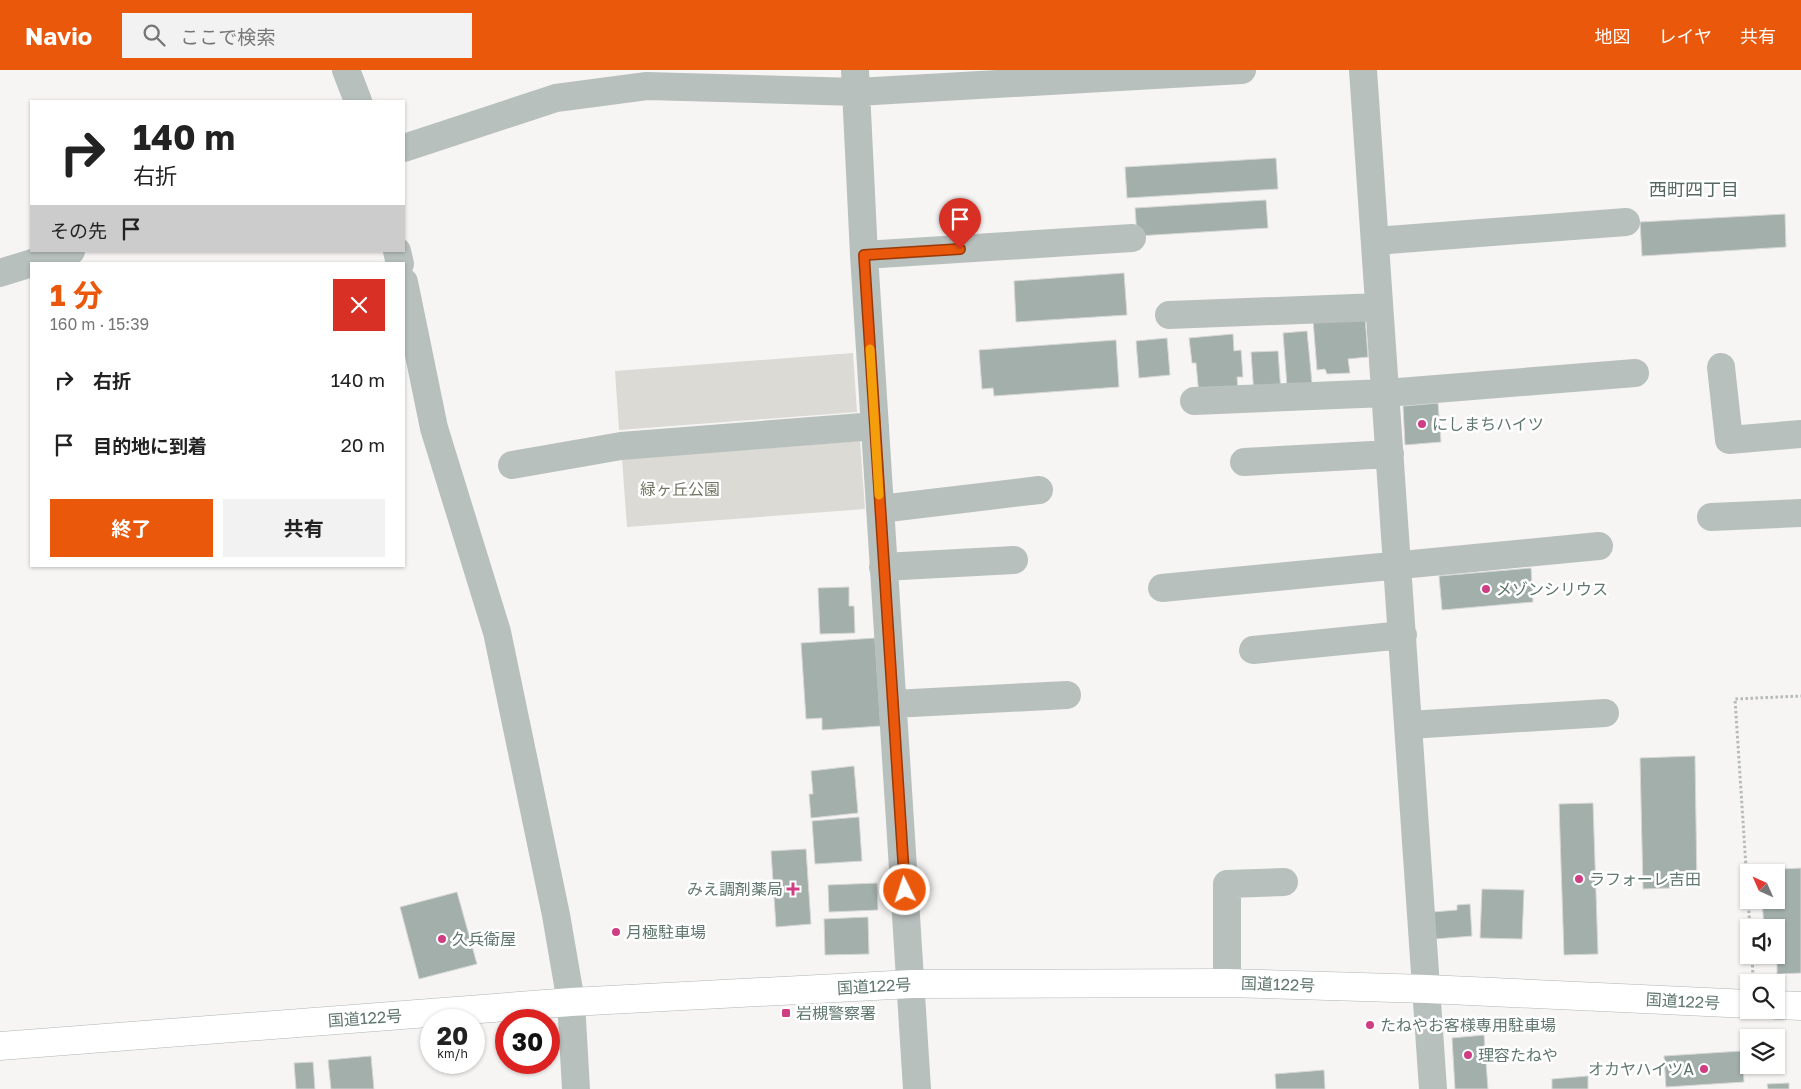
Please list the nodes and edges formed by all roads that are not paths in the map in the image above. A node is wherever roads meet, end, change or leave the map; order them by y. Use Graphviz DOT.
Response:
graph roads {
  1 [pos="346,70"];
  2 [pos="1242,70"];
  3 [pos="1363,70"];
  4 [pos="645,78"];
  5 [pos="856,81"];
  6 [pos="358,100"];
  7 [pos="405,148"];
  8 [pos="1626,222"];
  9 [pos="1132,238"];
  10 [pos="1375,242"];
  11 [pos="68,252"];
  12 [pos="864,255"];
  13 [pos="36,262"];
  14 [pos="30,264"];
  15 [pos="0,273"];
  16 [pos="405,287"];
  17 [pos="1379,307"];
  18 [pos="1169,315"];
  19 [pos="1721,367"];
  20 [pos="1635,373"];
  21 [pos="1386,393"];
  22 [pos="1194,402"];
  23 [pos="875,426"];
  24 [pos="1801,434"];
  25 [pos="1390,454"];
  26 [pos="1244,462"];
  27 [pos="512,465"];
  28 [pos="1039,490"];
  29 [pos="880,509"];
  30 [pos="1801,513"];
  31 [pos="1711,517"];
  32 [pos="1599,546"];
  33 [pos="1014,560"];
  34 [pos="1398,566"];
  35 [pos="884,567"];
  36 [pos="1162,588"];
  37 [pos="1402,635"];
  38 [pos="1253,650"];
  39 [pos="1067,695"];
  40 [pos="893,704"];
  41 [pos="1605,713"];
  42 [pos="1409,725"];
  43 [pos="1284,882"];
  44 [pos="1227,983"];
  45 [pos="912,984"];
  46 [pos="1427,989"];
  47 [pos="571,1002"];
  48 [pos="1740,1004"];
  49 [pos="1785,1005"];
  50 [pos="1801,1006"];
  51 [pos="0,1046"];
  52 [pos="576,1089"];
  53 [pos="917,1089"];
  54 [pos="1433,1089"];
  1 -- 6 [label="street"];
  2 -- 5 [label="street"];
  3 -- 10 [label="street"];
  4 -- 5 [label="street"];
  4 -- 7 [label="street"];
  5 -- 12 [label="street"];
  8 -- 10 [label="street"];
  9 -- 12 [label="street"];
  10 -- 17 [label="street"];
  11 -- 13 [label="street"];
  12 -- 23 [label="street"];
  14 -- 15 [label="street"];
  16 -- 47 [label="street"];
  17 -- 18 [label="street"];
  17 -- 21 [label="street"];
  19 -- 24 [label="street"];
  20 -- 21 [label="street"];
  21 -- 22 [label="street"];
  21 -- 25 [label="street"];
  23 -- 27 [label="street"];
  23 -- 29 [label="street"];
  25 -- 26 [label="street"];
  25 -- 34 [label="street"];
  28 -- 29 [label="street"];
  29 -- 35 [label="street"];
  30 -- 31 [label="street"];
  32 -- 34 [label="street"];
  33 -- 35 [label="street"];
  34 -- 36 [label="street"];
  34 -- 37 [label="street"];
  35 -- 40 [label="street"];
  37 -- 38 [label="street"];
  37 -- 42 [label="street"];
  39 -- 40 [label="street"];
  40 -- 45 [label="street"];
  41 -- 42 [label="street"];
  42 -- 46 [label="street"];
  43 -- 44 [label="street"];
  44 -- 45 [label="highway, 国道122号"];
  44 -- 46 [label="highway, 国道122号"];
  45 -- 47 [label="highway, 国道122号"];
  45 -- 53 [label="street"];
  46 -- 48 [label="highway, 国道122号"];
  46 -- 54 [label="street"];
  47 -- 51 [label="highway, 国道122号"];
  47 -- 52 [label="street"];
  49 -- 50 [label="highway"];
}
